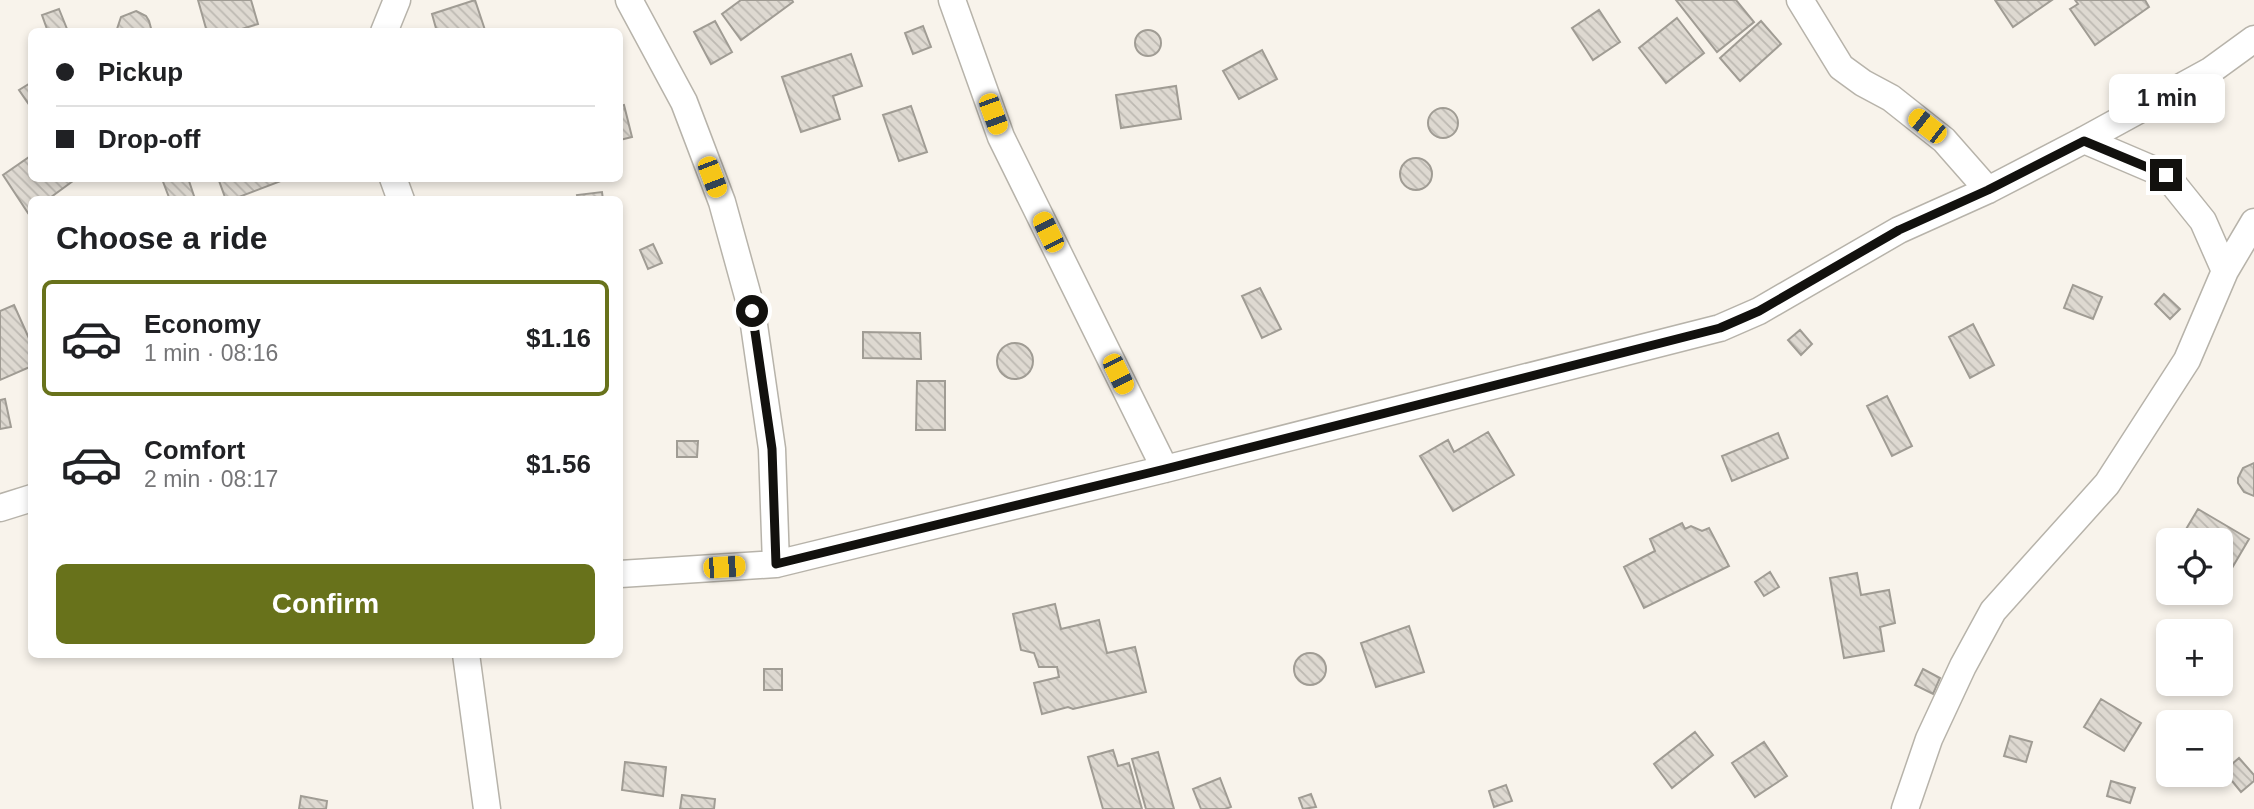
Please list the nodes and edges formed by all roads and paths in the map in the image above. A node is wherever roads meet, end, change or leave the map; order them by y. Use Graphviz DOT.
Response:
graph roads {
  1 [pos="397,0"];
  2 [pos="629,0"];
  3 [pos="952,0"];
  4 [pos="1800,0"];
  5 [pos="386,28"];
  6 [pos="2254,38"];
  7 [pos="2084,141"];
  8 [pos="1988,190"];
  9 [pos="2254,222"];
  10 [pos="2225,271"];
  11 [pos="1165,469"];
  12 [pos="28,499"];
  13 [pos="0,508"];
  14 [pos="776,564"];
  15 [pos="623,575"];
  16 [pos="467,658"];
  17 [pos="487,809"];
  18 [pos="1905,809"];
  1 -- 5 [label="street"];
  2 -- 14 [label="street"];
  3 -- 11 [label="street"];
  4 -- 8 [label="street"];
  6 -- 7 [label="street"];
  7 -- 8 [label="street"];
  7 -- 10 [label="street"];
  8 -- 11 [label="street"];
  9 -- 10 [label="street"];
  10 -- 18 [label="street"];
  11 -- 14 [label="street"];
  12 -- 13 [label="street"];
  14 -- 15 [label="street"];
  16 -- 17 [label="street"];
}
